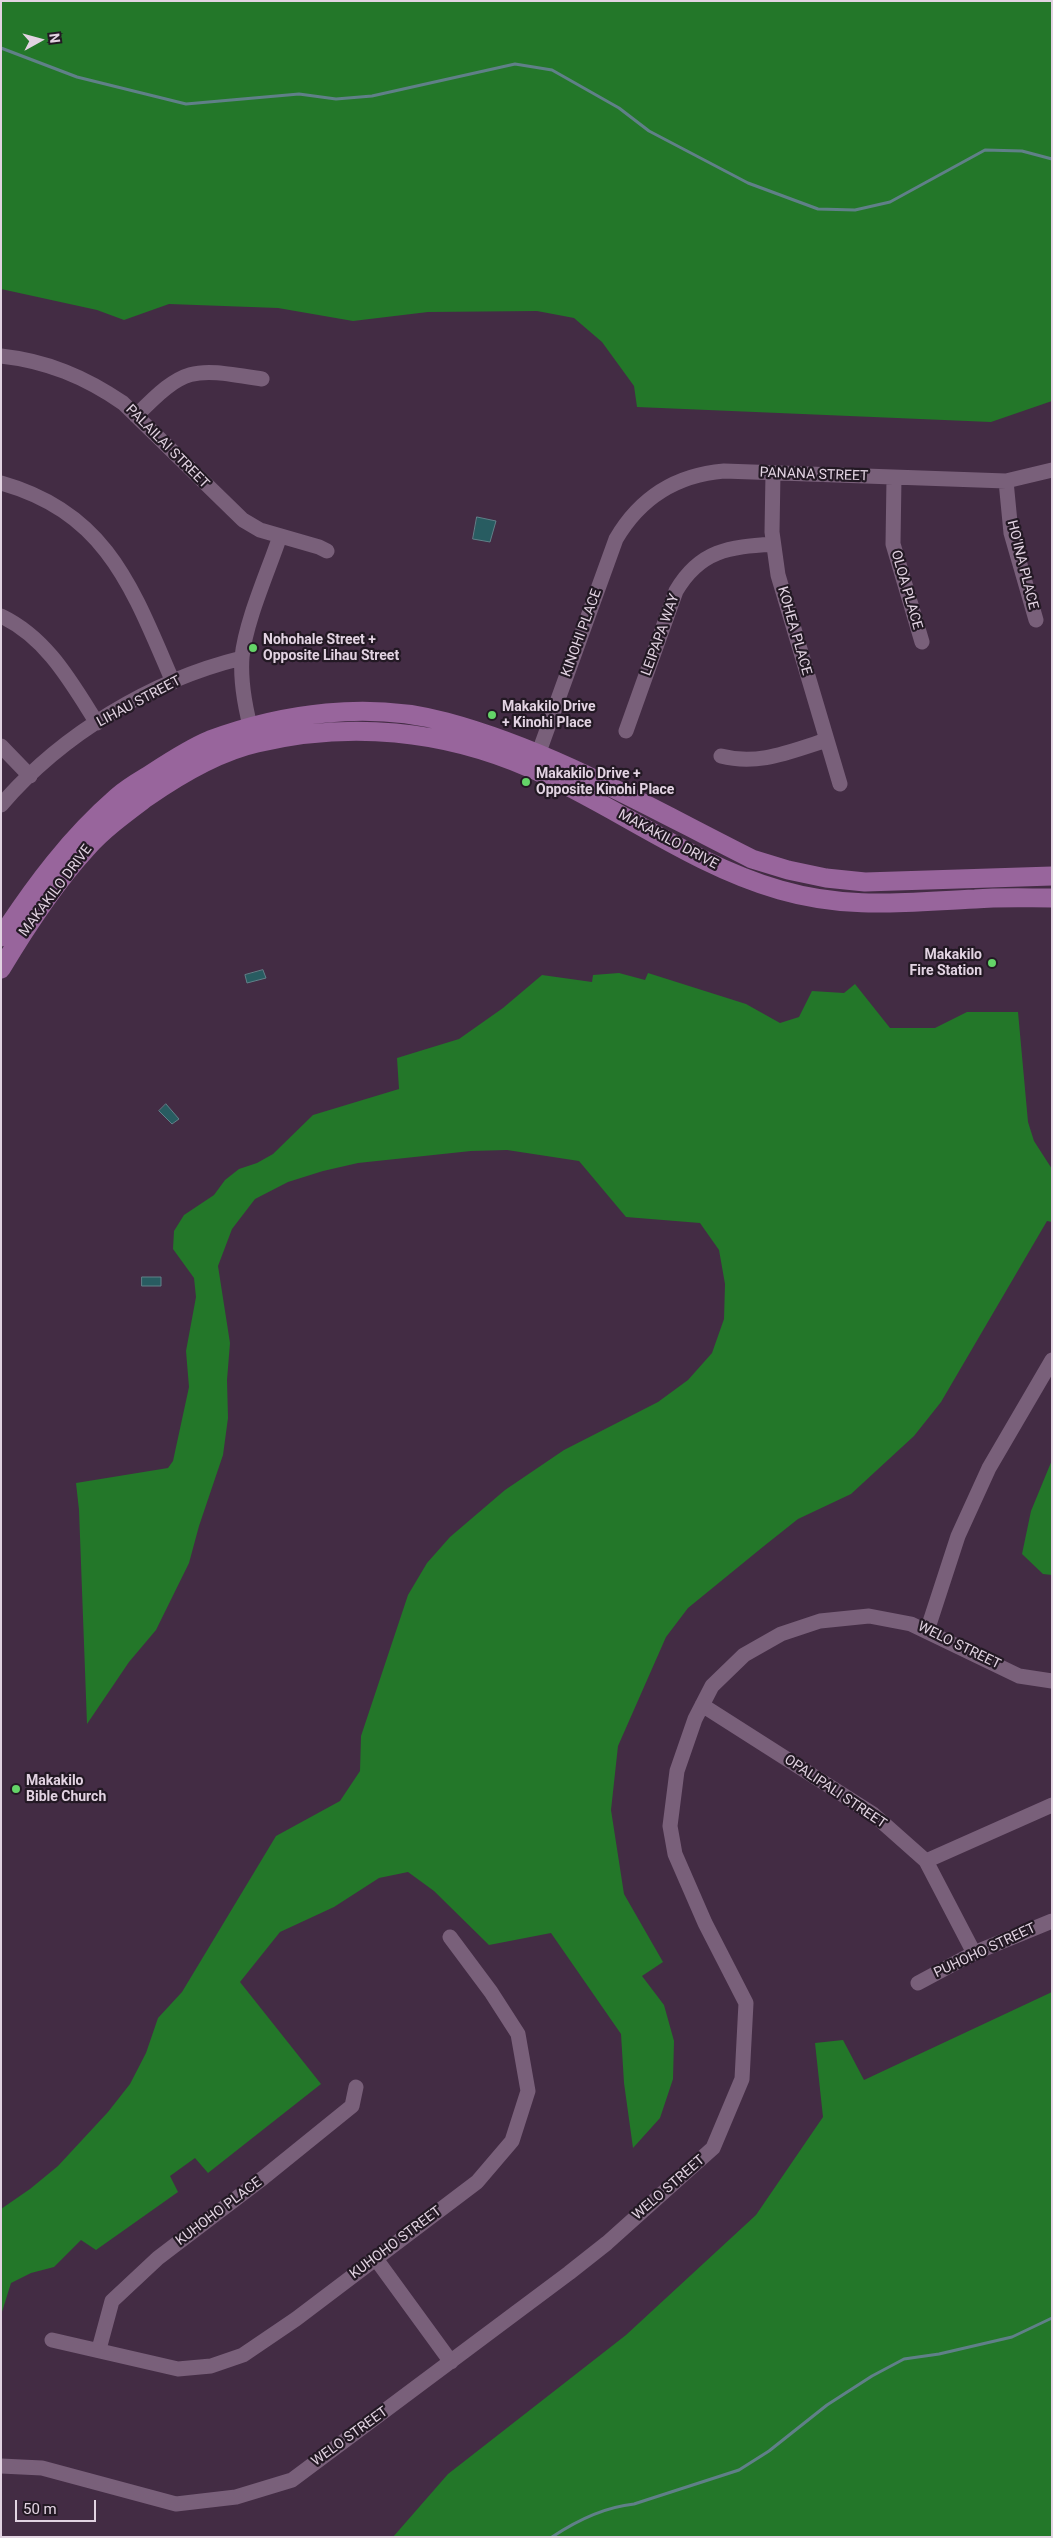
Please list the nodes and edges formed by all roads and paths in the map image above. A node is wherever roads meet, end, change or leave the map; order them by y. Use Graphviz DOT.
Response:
graph roads {
  1 [pos="1,356"];
  2 [pos="262,378"];
  3 [pos="136,416"];
  4 [pos="1052,470"];
  5 [pos="774,473"];
  6 [pos="894,478"];
  7 [pos="1006,481"];
  8 [pos="1,483"];
  9 [pos="280,536"];
  10 [pos="774,544"];
  11 [pos="326,551"];
  12 [pos="610,553"];
  13 [pos="1,616"];
  14 [pos="1036,620"];
  15 [pos="922,642"];
  16 [pos="242,658"];
  17 [pos="173,682"];
  18 [pos="97,723"];
  19 [pos="626,731"];
  20 [pos="252,735"];
  21 [pos="827,740"];
  22 [pos="1,746"];
  23 [pos="722,756"];
  24 [pos="536,761"];
  25 [pos="30,776"];
  26 [pos="840,784"];
  27 [pos="1,804"];
  28 [pos="1052,876"];
  29 [pos="992,877"];
  30 [pos="992,898"];
  31 [pos="1052,898"];
  32 [pos="1,937"];
  33 [pos="1,969"];
  34 [pos="1052,1360"];
  35 [pos="927,1630"];
  36 [pos="1052,1681"];
  37 [pos="702,1705"];
  38 [pos="1052,1805"];
  39 [pos="926,1861"];
  40 [pos="1052,1921"];
  41 [pos="450,1937"];
  42 [pos="974,1953"];
  43 [pos="918,1983"];
  44 [pos="356,2087"];
  45 [pos="376,2258"];
  46 [pos="52,2340"];
  47 [pos="99,2349"];
  48 [pos="451,2362"];
  49 [pos="1,2466"];
  1 -- 3 [label="street, PALAILAI STREET"];
  2 -- 3 [label="street"];
  3 -- 9 [label="street, PALAILAI STREET"];
  4 -- 7 [label="street, PANANA STREET"];
  5 -- 6 [label="street, PANANA STREET"];
  5 -- 10 [label="street, KOHEA PLACE"];
  5 -- 12 [label="street, PANANA STREET"];
  6 -- 7 [label="street, PANANA STREET"];
  6 -- 15 [label="street, OLOA PLACE"];
  7 -- 14 [label="street, HO'INA PLACE"];
  8 -- 17 [label="street"];
  9 -- 11 [label="street, PALAILAI STREET"];
  9 -- 16 [label="street"];
  10 -- 19 [label="street, LEIPAPA WAY"];
  10 -- 21 [label="street, KOHEA PLACE"];
  12 -- 24 [label="street, KINOHI PLACE"];
  13 -- 18 [label="street"];
  16 -- 17 [label="street, LIHAU STREET"];
  16 -- 20 [label="street"];
  17 -- 18 [label="street, LIHAU STREET"];
  18 -- 25 [label="street, LIHAU STREET"];
  20 -- 24 [label="main road, MAKAKILO DRIVE"];
  20 -- 32 [label="main road, MAKAKILO DRIVE"];
  20 -- 33 [label="main road, MAKAKILO DRIVE"];
  21 -- 23 [label="street"];
  21 -- 26 [label="street, KOHEA PLACE"];
  22 -- 25 [label="street"];
  24 -- 29 [label="main road, MAKAKILO DRIVE"];
  24 -- 30 [label="main road, MAKAKILO DRIVE"];
  25 -- 27 [label="street, LIHAU STREET"];
  28 -- 29 [label="main road, MAKAKILO DRIVE"];
  29 -- 30 [label="main road"];
  30 -- 31 [label="main road, MAKAKILO DRIVE"];
  34 -- 35 [label="street"];
  35 -- 36 [label="street, WELO STREET"];
  35 -- 37 [label="street, WELO STREET"];
  37 -- 39 [label="street, OPALIPALI STREET"];
  37 -- 48 [label="street, WELO STREET"];
  38 -- 39 [label="street"];
  39 -- 42 [label="street, OPALIPALI STREET"];
  40 -- 42 [label="street, PUHOHO STREET"];
  41 -- 45 [label="street, KUHOHO STREET"];
  42 -- 43 [label="street, PUHOHO STREET"];
  44 -- 47 [label="street, KUHOHO PLACE"];
  45 -- 47 [label="street, KUHOHO STREET"];
  45 -- 48 [label="street"];
  46 -- 47 [label="street, KUHOHO STREET"];
  48 -- 49 [label="street, WELO STREET"];
}
